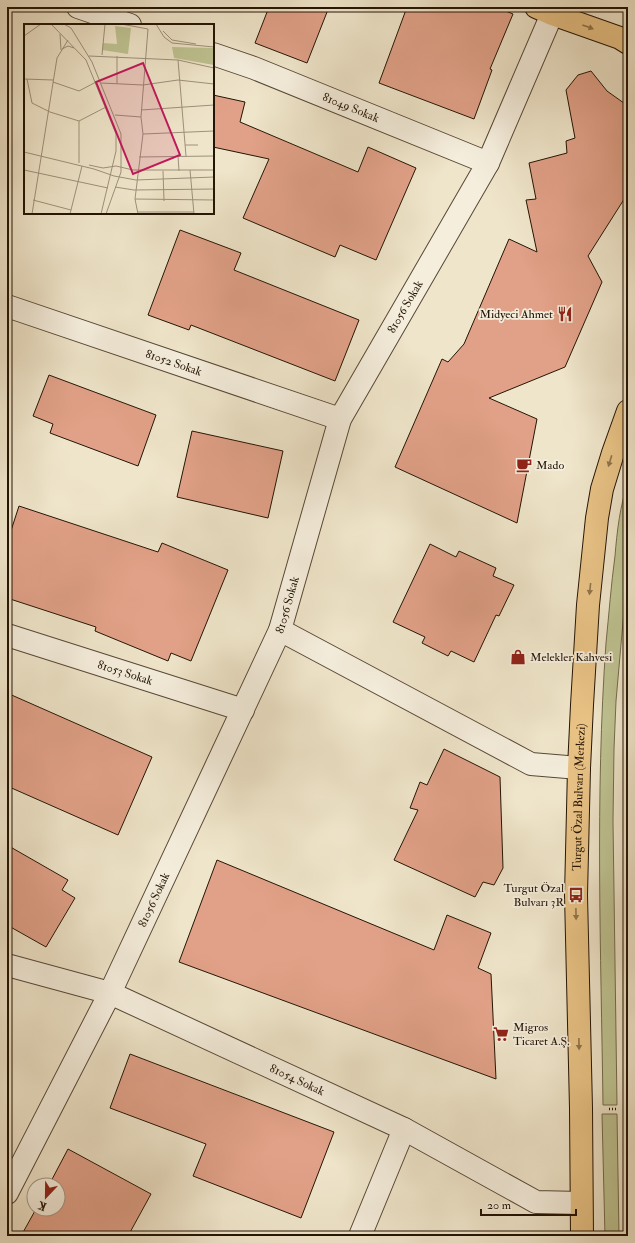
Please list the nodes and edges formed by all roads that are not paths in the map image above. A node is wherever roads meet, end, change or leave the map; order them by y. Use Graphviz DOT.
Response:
graph roads {
  1 [pos="78,7"];
  2 [pos="547,9"];
  3 [pos="127,24"];
  4 [pos="628,43"];
  5 [pos="214,54"];
  6 [pos="488,163"];
  7 [pos="7,306"];
  8 [pos="628,411"];
  9 [pos="340,419"];
  10 [pos="280,630"];
  11 [pos="7,635"];
  12 [pos="243,710"];
  13 [pos="579,768"];
  14 [pos="7,965"];
  15 [pos="110,993"];
  16 [pos="404,1128"];
  17 [pos="7,1193"];
  18 [pos="581,1203"];
  19 [pos="360,1236"];
  20 [pos="582,1236"];
  1 -- 3 [label="street"];
  2 -- 4 [label="main road, one-way"];
  2 -- 6 [label="street, 81056 Sokak"];
  5 -- 6 [label="street, 81049 Sokak"];
  6 -- 9 [label="street, 81056 Sokak"];
  7 -- 9 [label="street, 81052 Sokak"];
  8 -- 13 [label="main road, Turgut Özal Bulvarı (Merkezi), one-way"];
  9 -- 10 [label="street, 81056 Sokak"];
  10 -- 12 [label="street, 81056 Sokak"];
  10 -- 13 [label="street"];
  11 -- 12 [label="street, 81053 Sokak"];
  12 -- 15 [label="street, 81056 Sokak"];
  13 -- 18 [label="main road, Turgut Özal Bulvarı (Merkezi), one-way"];
  14 -- 15 [label="street, 81054 Sokak"];
  15 -- 16 [label="street, 81054 Sokak"];
  15 -- 17 [label="street, 81056 Sokak"];
  16 -- 18 [label="street, 81054 Sokak"];
  16 -- 19 [label="street"];
  18 -- 20 [label="main road, Turgut Özal Bulvarı (Merkezi)"];
}
